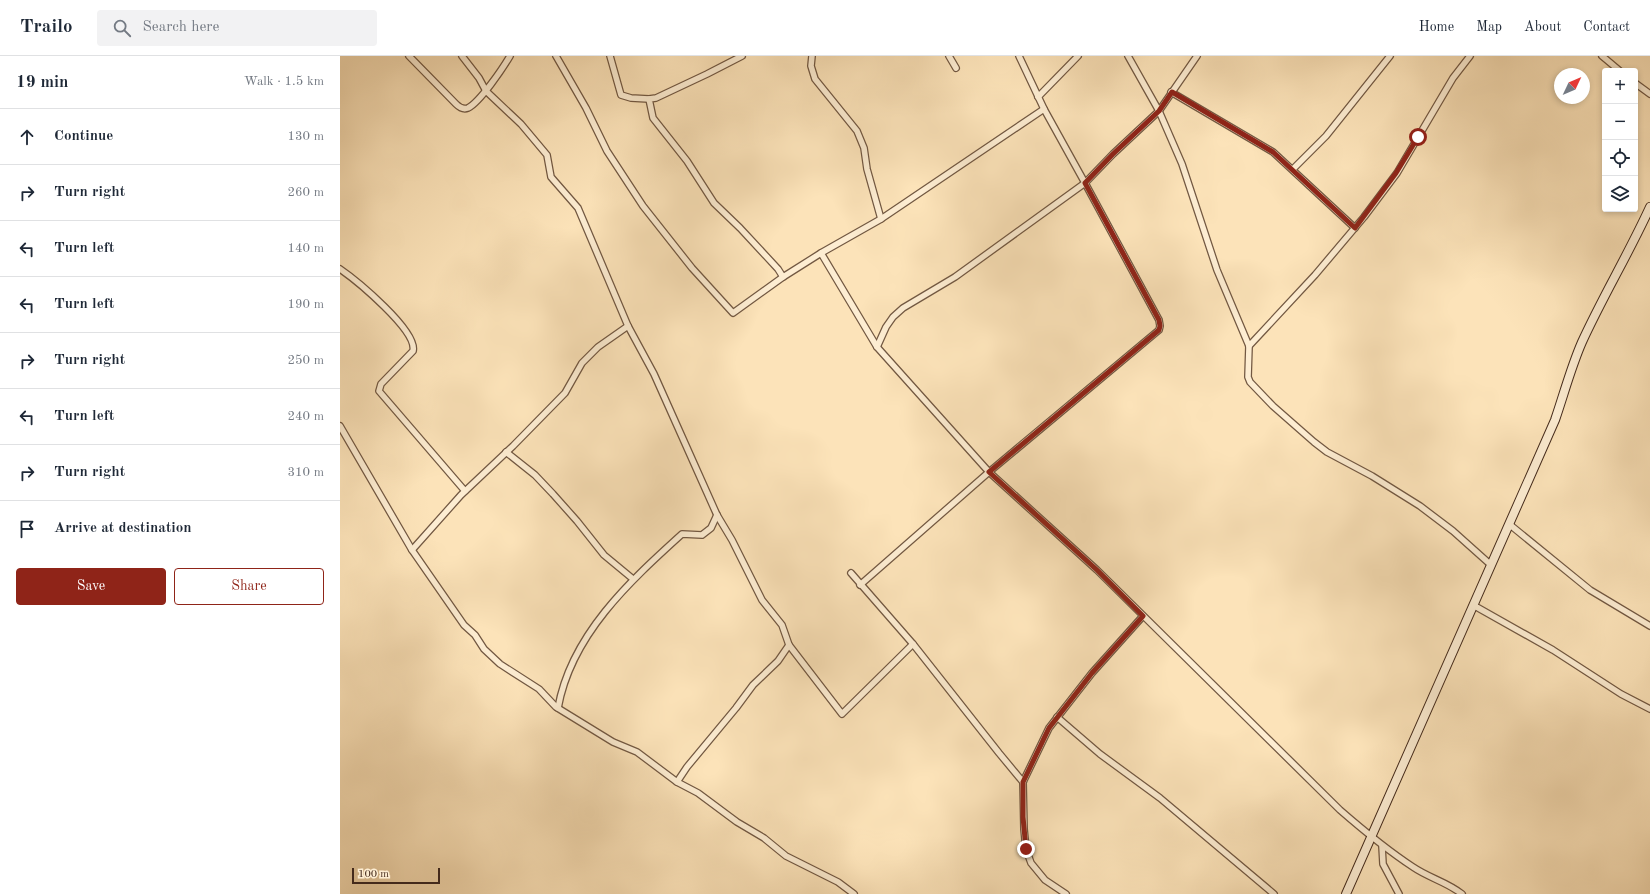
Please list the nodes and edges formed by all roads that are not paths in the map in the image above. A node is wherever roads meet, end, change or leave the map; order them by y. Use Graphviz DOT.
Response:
graph roads {
  1 [pos="409,56"];
  2 [pos="462,56"];
  3 [pos="510,56"];
  4 [pos="556,56"];
  5 [pos="610,56"];
  6 [pos="742,56"];
  7 [pos="812,56"];
  8 [pos="949,56"];
  9 [pos="1019,56"];
  10 [pos="1078,56"];
  11 [pos="1128,56"];
  12 [pos="1197,56"];
  13 [pos="1390,56"];
  14 [pos="1470,56"];
  15 [pos="1602,56"];
  16 [pos="956,68"];
  17 [pos="1616,68"];
  18 [pos="1638,85"];
  19 [pos="486,91"];
  20 [pos="1172,92"];
  21 [pos="1650,94"];
  22 [pos="1038,97"];
  23 [pos="649,99"];
  24 [pos="1044,109"];
  25 [pos="1159,111"];
  26 [pos="1293,169"];
  27 [pos="1085,183"];
  28 [pos="1650,207"];
  29 [pos="881,219"];
  30 [pos="1355,228"];
  31 [pos="820,253"];
  32 [pos="340,269"];
  33 [pos="783,277"];
  34 [pos="628,326"];
  35 [pos="1249,346"];
  36 [pos="877,347"];
  37 [pos="340,426"];
  38 [pos="506,452"];
  39 [pos="989,472"];
  40 [pos="465,491"];
  41 [pos="717,515"];
  42 [pos="1508,524"];
  43 [pos="412,550"];
  44 [pos="1491,564"];
  45 [pos="851,573"];
  46 [pos="633,579"];
  47 [pos="860,585"];
  48 [pos="1473,605"];
  49 [pos="1143,616"];
  50 [pos="1650,626"];
  51 [pos="913,644"];
  52 [pos="789,646"];
  53 [pos="558,708"];
  54 [pos="1650,709"];
  55 [pos="1057,717"];
  56 [pos="677,782"];
  57 [pos="1023,782"];
  58 [pos="1372,838"];
  59 [pos="1382,846"];
  60 [pos="853,894"];
  61 [pos="1066,894"];
  62 [pos="1274,894"];
  63 [pos="1346,894"];
  64 [pos="1399,894"];
  65 [pos="1462,894"];
  1 -- 19 [label="street"];
  2 -- 19 [label="street"];
  3 -- 19 [label="street"];
  4 -- 33 [label="street"];
  5 -- 23 [label="street"];
  6 -- 23 [label="street"];
  7 -- 29 [label="street"];
  8 -- 16 [label="street"];
  9 -- 22 [label="street"];
  10 -- 22 [label="street"];
  11 -- 25 [label="street"];
  12 -- 20 [label="street"];
  13 -- 26 [label="street"];
  14 -- 30 [label="street"];
  15 -- 17 [label="street"];
  18 -- 21 [label="street"];
  19 -- 34 [label="street"];
  20 -- 25 [label="street"];
  20 -- 26 [label="street"];
  22 -- 24 [label="street"];
  23 -- 33 [label="street"];
  24 -- 27 [label="street"];
  24 -- 29 [label="street"];
  25 -- 27 [label="street"];
  25 -- 35 [label="street"];
  26 -- 30 [label="street"];
  27 -- 36 [label="street"];
  27 -- 39 [label="street"];
  28 -- 42 [label="street"];
  29 -- 31 [label="street"];
  30 -- 35 [label="street"];
  31 -- 33 [label="street"];
  31 -- 36 [label="street"];
  32 -- 40 [label="street"];
  34 -- 38 [label="street"];
  34 -- 41 [label="street"];
  35 -- 44 [label="street"];
  36 -- 39 [label="street"];
  37 -- 43 [label="street"];
  38 -- 40 [label="street"];
  38 -- 46 [label="street"];
  39 -- 47 [label="street"];
  39 -- 49 [label="street"];
  40 -- 43 [label="street"];
  41 -- 46 [label="street"];
  41 -- 52 [label="street"];
  42 -- 44 [label="street"];
  42 -- 50 [label="street"];
  43 -- 53 [label="street"];
  44 -- 48 [label="street"];
  45 -- 47 [label="street"];
  46 -- 53 [label="street"];
  47 -- 51 [label="street"];
  48 -- 54 [label="street"];
  48 -- 58 [label="street"];
  49 -- 55 [label="street"];
  49 -- 58 [label="street"];
  51 -- 52 [label="street"];
  51 -- 57 [label="street"];
  52 -- 56 [label="street"];
  53 -- 56 [label="street"];
  55 -- 57 [label="street"];
  55 -- 62 [label="street"];
  56 -- 60 [label="street"];
  57 -- 61 [label="street"];
  58 -- 59 [label="street"];
  58 -- 63 [label="street"];
  59 -- 64 [label="street"];
  59 -- 65 [label="street"];
}
